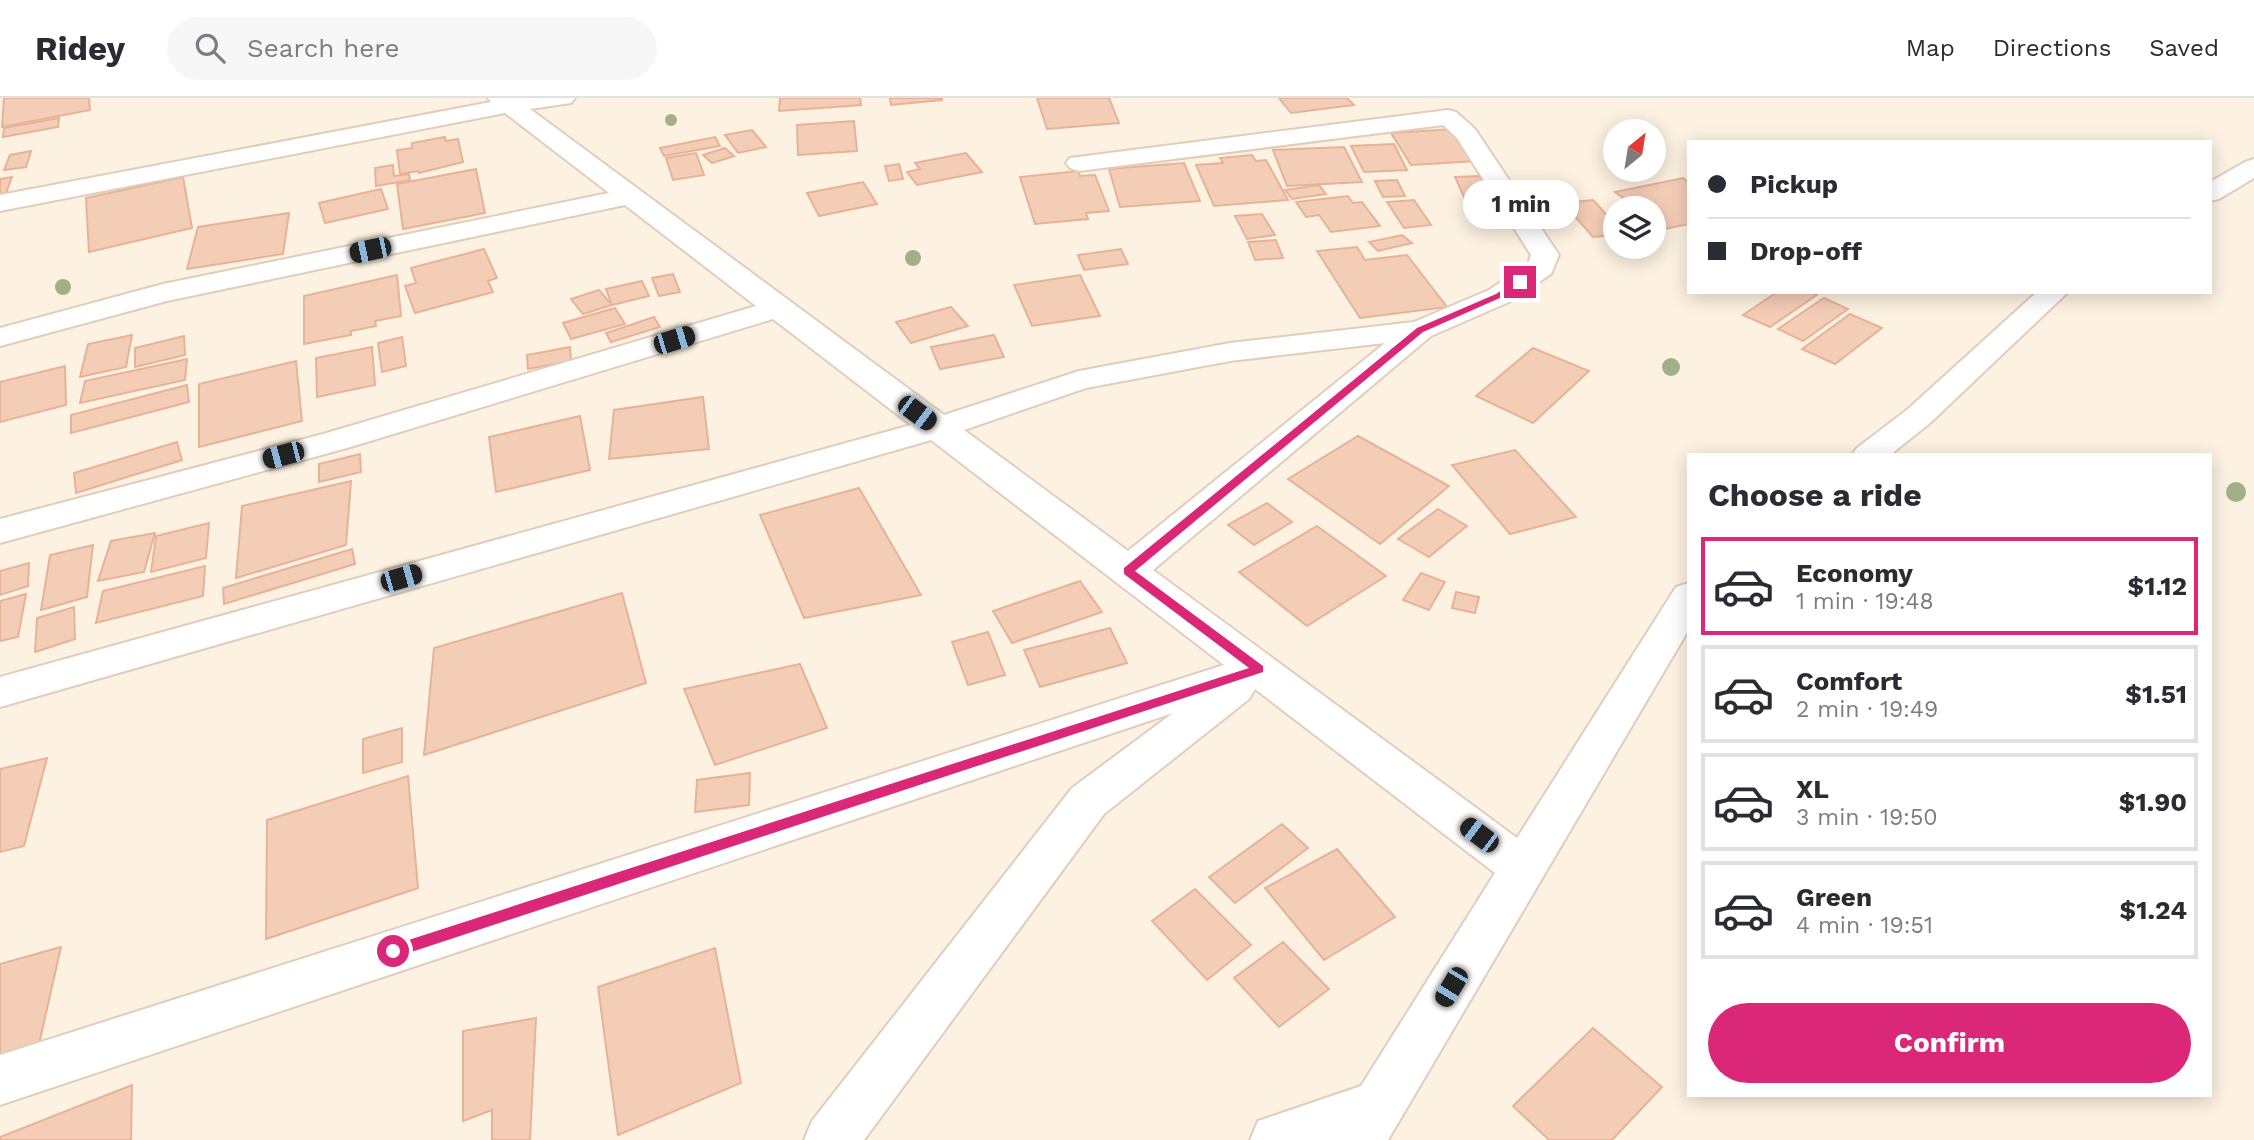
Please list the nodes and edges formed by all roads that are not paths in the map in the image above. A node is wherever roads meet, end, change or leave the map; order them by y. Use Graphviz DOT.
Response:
graph roads {
  1 [pos="563,98"];
  2 [pos="505,102"];
  3 [pos="1079,163"];
  4 [pos="2254,167"];
  5 [pos="2212,192"];
  6 [pos="629,196"];
  7 [pos="0,203"];
  8 [pos="2052,294"];
  9 [pos="779,308"];
  10 [pos="1420,330"];
  11 [pos="0,337"];
  12 [pos="937,428"];
  13 [pos="1872,453"];
  14 [pos="0,531"];
  15 [pos="1128,571"];
  16 [pos="1687,599"];
  17 [pos="1259,669"];
  18 [pos="0,692"];
  19 [pos="1522,868"];
  20 [pos="0,1080"];
  21 [pos="1369,1123"];
  22 [pos="831,1140"];
  23 [pos="1277,1140"];
  1 -- 2 [label="street"];
  2 -- 6 [label="street"];
  2 -- 7 [label="street"];
  3 -- 10 [label="street"];
  4 -- 5 [label="street"];
  6 -- 9 [label="street"];
  6 -- 11 [label="street"];
  8 -- 13 [label="street"];
  9 -- 12 [label="street"];
  9 -- 14 [label="street"];
  10 -- 12 [label="street"];
  10 -- 15 [label="street"];
  12 -- 15 [label="street"];
  12 -- 18 [label="street"];
  15 -- 17 [label="street"];
  16 -- 19 [label="street"];
  17 -- 19 [label="street"];
  17 -- 20 [label="street"];
  17 -- 22 [label="street"];
  19 -- 21 [label="street"];
  21 -- 23 [label="street"];
}
